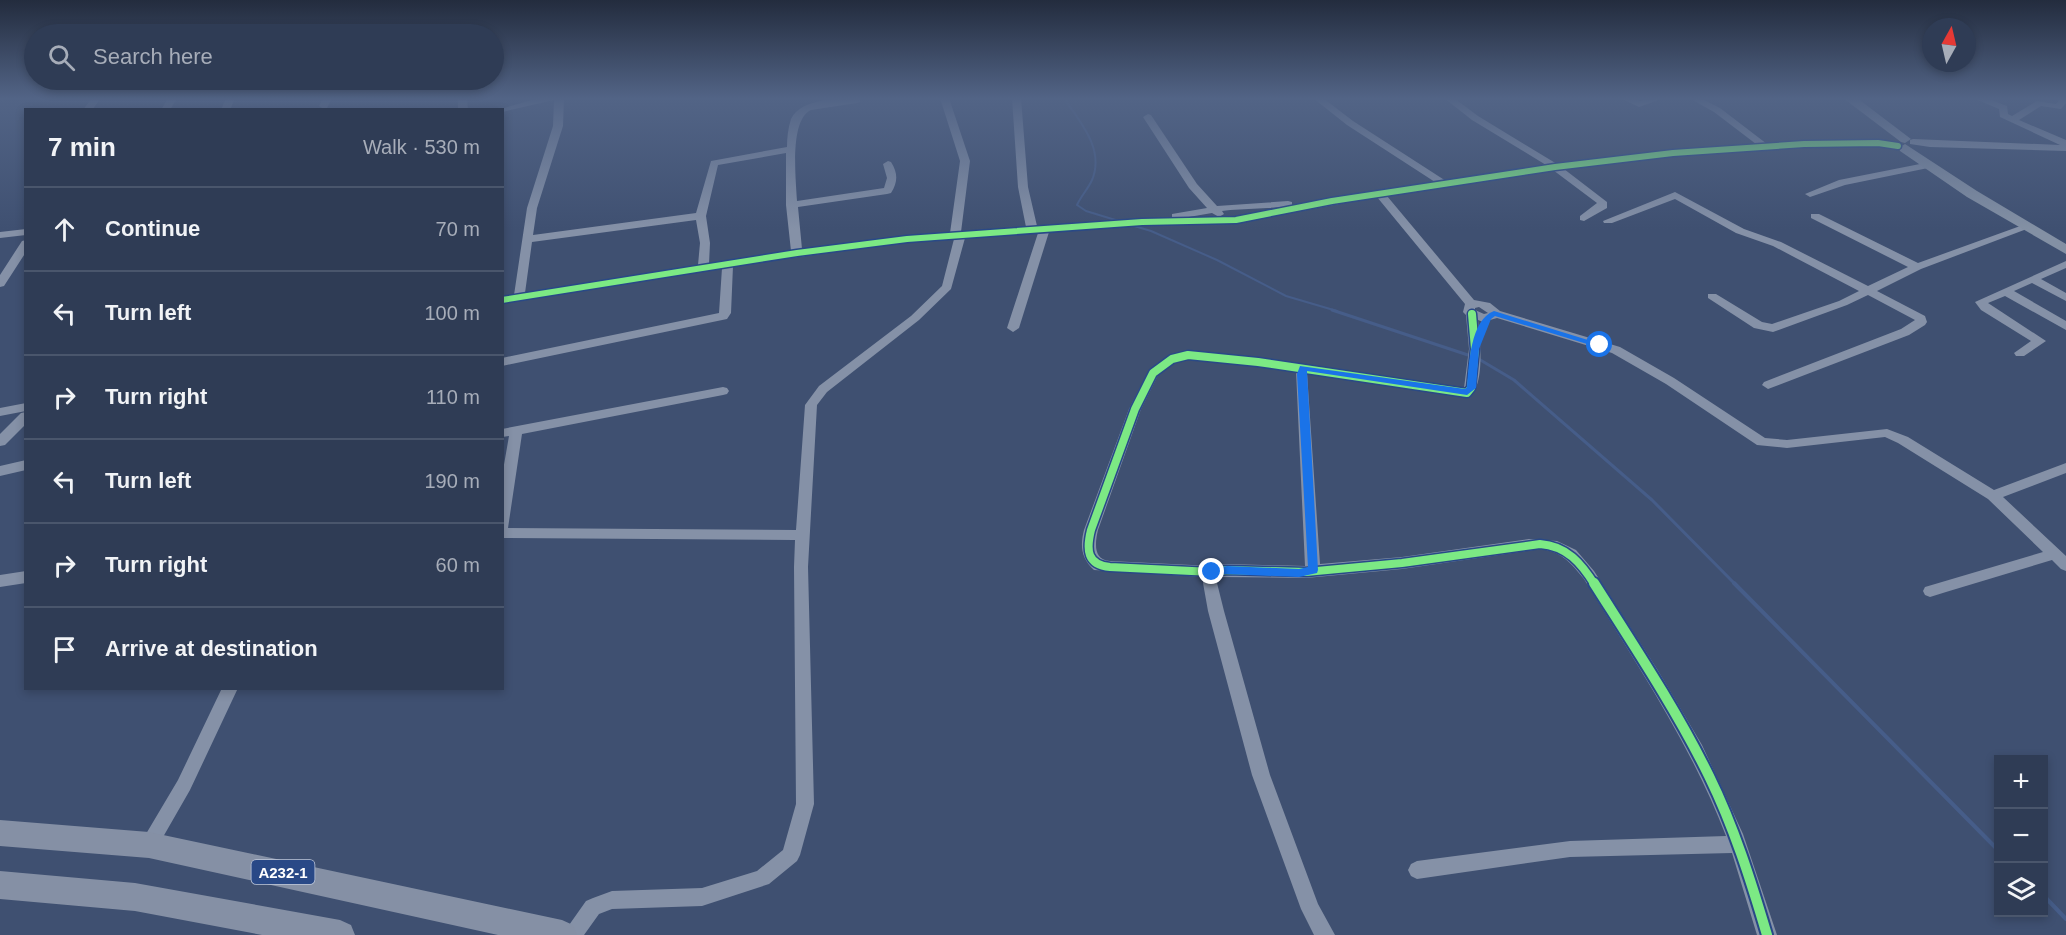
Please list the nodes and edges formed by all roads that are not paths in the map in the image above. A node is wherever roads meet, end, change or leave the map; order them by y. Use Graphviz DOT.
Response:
graph roads {
  1 [pos="553,142"];
  2 [pos="793,142"];
  3 [pos="959,142"];
  4 [pos="1019,142"];
  5 [pos="1163,142"];
  6 [pos="1379,142"];
  7 [pos="1514,142"];
  8 [pos="1758,142"];
  9 [pos="1905,142"];
  10 [pos="1905,142"];
  11 [pos="1908,144"];
  12 [pos="1764,146"];
  13 [pos="2066,146"];
  14 [pos="793,148"];
  15 [pos="888,164"];
  16 [pos="1930,165"];
  17 [pos="1555,167"];
  18 [pos="1444,184"];
  19 [pos="1380,194"];
  20 [pos="1810,194"];
  21 [pos="1332,201"];
  22 [pos="791,205"];
  23 [pos="1214,209"];
  24 [pos="701,216"];
  25 [pos="1815,216"];
  26 [pos="1584,218"];
  27 [pos="1225,221"];
  28 [pos="1608,221"];
  29 [pos="1142,222"];
  30 [pos="2027,227"];
  31 [pos="1045,229"];
  32 [pos="1032,230"];
  33 [pos="24,232"];
  34 [pos="0,235"];
  35 [pos="958,235"];
  36 [pos="528,239"];
  37 [pos="24,246"];
  38 [pos="2066,248"];
  39 [pos="797,253"];
  40 [pos="2066,258"];
  41 [pos="728,264"];
  42 [pos="2066,264"];
  43 [pos="1917,267"];
  44 [pos="703,268"];
  45 [pos="2032,279"];
  46 [pos="0,284"];
  47 [pos="1870,291"];
  48 [pos="2005,291"];
  49 [pos="1712,296"];
  50 [pos="519,297"];
  51 [pos="2066,297"];
  52 [pos="504,300"];
  53 [pos="1471,309"];
  54 [pos="1490,316"];
  55 [pos="2066,326"];
  56 [pos="1013,328"];
  57 [pos="1475,349"];
  58 [pos="2020,353"];
  59 [pos="504,362"];
  60 [pos="1303,368"];
  61 [pos="1768,385"];
  62 [pos="723,391"];
  63 [pos="24,407"];
  64 [pos="0,412"];
  65 [pos="24,418"];
  66 [pos="509,432"];
  67 [pos="0,442"];
  68 [pos="24,465"];
  69 [pos="2066,468"];
  70 [pos="0,471"];
  71 [pos="1993,496"];
  72 [pos="504,498"];
  73 [pos="504,533"];
  74 [pos="803,535"];
  75 [pos="2062,559"];
  76 [pos="1313,570"];
  77 [pos="1212,572"];
  78 [pos="24,577"];
  79 [pos="0,581"];
  80 [pos="1930,591"];
  81 [pos="229,690"];
  82 [pos="0,833"];
  83 [pos="1736,844"];
  84 [pos="149,845"];
  85 [pos="1417,870"];
  86 [pos="0,885"];
  87 [pos="329,934"];
  88 [pos="562,935"];
  89 [pos="572,935"];
  90 [pos="1324,935"];
  91 [pos="1767,935"];
  1 -- 36 [label="street"];
  2 -- 14 [label="street"];
  3 -- 35 [label="street"];
  4 -- 32 [label="street"];
  5 -- 23 [label="street"];
  6 -- 18 [label="street"];
  7 -- 17 [label="street"];
  8 -- 12 [label="street"];
  9 -- 11 [label="main road"];
  10 -- 11 [label="main road"];
  11 -- 12 [label="street"];
  11 -- 13 [label="street"];
  11 -- 16 [label="main road"];
  11 -- 38 [label="main road"];
  12 -- 17 [label="street"];
  14 -- 22 [label="street"];
  14 -- 24 [label="street"];
  15 -- 22 [label="street"];
  16 -- 20 [label="street"];
  16 -- 30 [label="main road"];
  17 -- 18 [label="street"];
  17 -- 26 [label="street"];
  18 -- 19 [label="street"];
  19 -- 21 [label="street"];
  19 -- 53 [label="street"];
  21 -- 23 [label="street"];
  21 -- 27 [label="street"];
  22 -- 39 [label="street"];
  23 -- 27 [label="street"];
  23 -- 29 [label="street"];
  24 -- 36 [label="street"];
  24 -- 44 [label="street"];
  25 -- 43 [label="street"];
  27 -- 29 [label="street"];
  28 -- 47 [label="street"];
  29 -- 31 [label="street"];
  30 -- 38 [label="main road"];
  30 -- 43 [label="street"];
  31 -- 32 [label="street"];
  31 -- 56 [label="street"];
  32 -- 35 [label="street"];
  33 -- 34 [label="street"];
  35 -- 39 [label="street"];
  35 -- 74 [label="street"];
  36 -- 50 [label="street"];
  37 -- 46 [label="street"];
  39 -- 41 [label="street"];
  40 -- 42 [label="street"];
  41 -- 44 [label="street"];
  41 -- 59 [label="street"];
  42 -- 45 [label="street"];
  43 -- 47 [label="street"];
  44 -- 50 [label="street"];
  45 -- 48 [label="street"];
  45 -- 51 [label="street"];
  47 -- 49 [label="street"];
  47 -- 61 [label="street"];
  48 -- 55 [label="street"];
  48 -- 58 [label="street"];
  50 -- 52 [label="street"];
  53 -- 54 [label="street"];
  53 -- 57 [label="street"];
  54 -- 57 [label="street"];
  54 -- 71 [label="street"];
  57 -- 60 [label="street"];
  60 -- 76 [label="street"];
  60 -- 77 [label="street"];
  62 -- 66 [label="street"];
  63 -- 64 [label="street"];
  65 -- 67 [label="street"];
  66 -- 72 [label="street"];
  68 -- 70 [label="street"];
  69 -- 71 [label="street"];
  71 -- 75 [label="street"];
  73 -- 74 [label="street"];
  74 -- 89 [label="street"];
  75 -- 80 [label="street"];
  76 -- 77 [label="street"];
  76 -- 83 [label="street"];
  77 -- 90 [label="street"];
  78 -- 79 [label="street"];
  81 -- 84 [label="street"];
  82 -- 84 [label="highway, A232-1"];
  83 -- 85 [label="street"];
  83 -- 91 [label="street"];
  84 -- 88 [label="highway, A232-1"];
  86 -- 87 [label="highway"];
}
